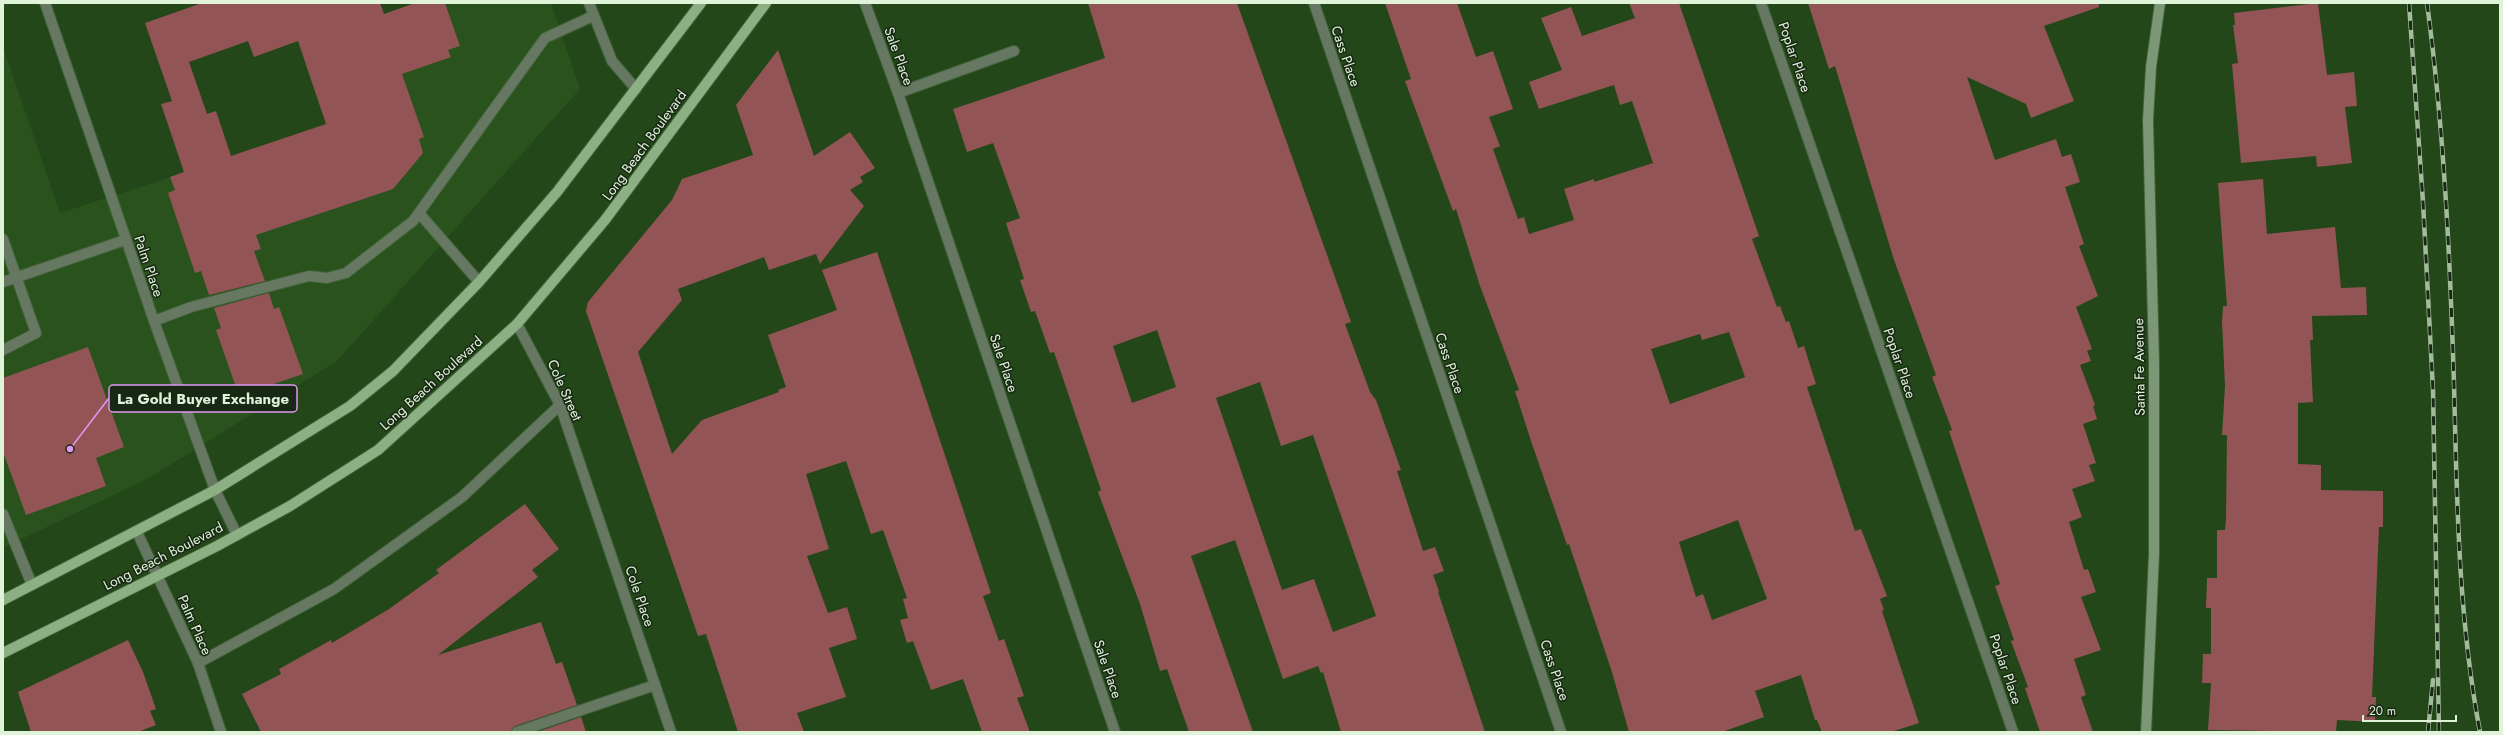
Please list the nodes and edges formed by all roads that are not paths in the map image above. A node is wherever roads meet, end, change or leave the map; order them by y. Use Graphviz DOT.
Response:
graph roads {
  1 [pos="45,3"];
  2 [pos="589,3"];
  3 [pos="701,3"];
  4 [pos="766,3"];
  5 [pos="865,3"];
  6 [pos="1314,3"];
  7 [pos="1761,3"];
  8 [pos="2160,3"];
  9 [pos="593,16"];
  10 [pos="1014,52"];
  11 [pos="636,89"];
  12 [pos="898,93"];
  13 [pos="419,213"];
  14 [pos="3,239"];
  15 [pos="125,240"];
  16 [pos="16,278"];
  17 [pos="3,282"];
  18 [pos="479,282"];
  19 [pos="154,321"];
  20 [pos="518,324"];
  21 [pos="3,350"];
  22 [pos="560,405"];
  23 [pos="582,470"];
  24 [pos="215,490"];
  25 [pos="3,514"];
  26 [pos="137,532"];
  27 [pos="236,535"];
  28 [pos="157,575"];
  29 [pos="32,586"];
  30 [pos="3,600"];
  31 [pos="3,653"];
  32 [pos="198,663"];
  33 [pos="655,685"];
  34 [pos="221,732"];
  35 [pos="517,732"];
  36 [pos="671,732"];
  37 [pos="1115,732"];
  38 [pos="1561,732"];
  39 [pos="2013,732"];
  40 [pos="2146,732"];
  1 -- 15 [label="street, Palm Place"];
  2 -- 9 [label="street"];
  3 -- 11 [label="main road"];
  4 -- 20 [label="main road, Long Beach Boulevard"];
  5 -- 12 [label="street, Sale Place"];
  6 -- 38 [label="street, Cass Place"];
  7 -- 39 [label="street, Poplar Place"];
  8 -- 40 [label="main road, Santa Fe Avenue"];
  9 -- 11 [label="street"];
  9 -- 13 [label="street"];
  10 -- 12 [label="street"];
  11 -- 18 [label="main road"];
  12 -- 37 [label="street, Sale Place"];
  13 -- 18 [label="street"];
  13 -- 19 [label="street"];
  14 -- 16 [label="street"];
  15 -- 16 [label="street"];
  15 -- 19 [label="street, Palm Place"];
  16 -- 17 [label="street"];
  16 -- 21 [label="street"];
  18 -- 24 [label="main road"];
  19 -- 24 [label="street, Palm Place"];
  20 -- 22 [label="street, Cole Street"];
  20 -- 27 [label="main road, Long Beach Boulevard"];
  22 -- 23 [label="street, Cole Street"];
  22 -- 32 [label="street"];
  23 -- 33 [label="street, Cole Place"];
  24 -- 26 [label="main road"];
  24 -- 27 [label="street, Palm Place"];
  25 -- 29 [label="street"];
  26 -- 28 [label="street, Palm Place"];
  26 -- 29 [label="main road"];
  27 -- 28 [label="main road, Long Beach Boulevard"];
  28 -- 31 [label="main road, Long Beach Boulevard"];
  28 -- 32 [label="street, Palm Place"];
  29 -- 30 [label="main road"];
  32 -- 34 [label="street, Palm Place"];
  33 -- 35 [label="street"];
  33 -- 36 [label="street, Cole Place"];
}
